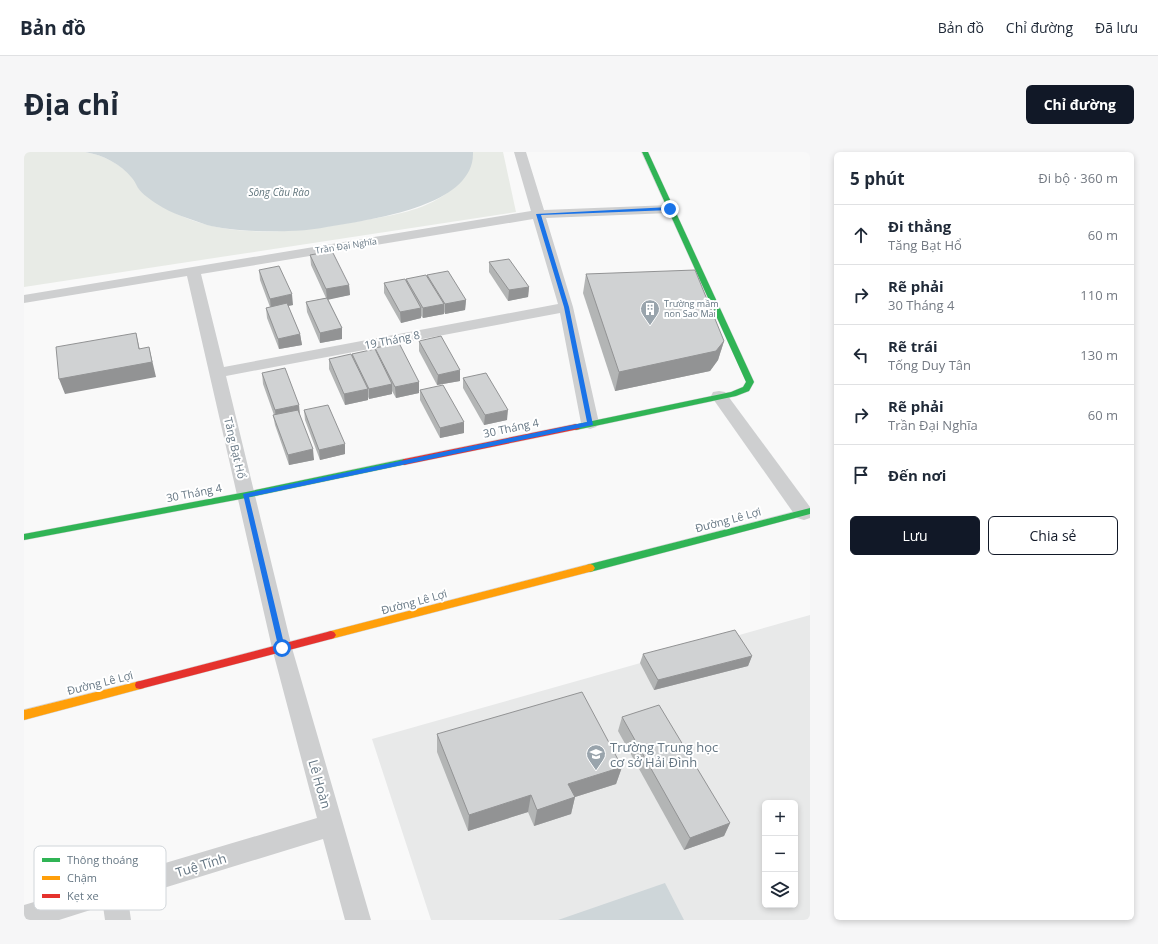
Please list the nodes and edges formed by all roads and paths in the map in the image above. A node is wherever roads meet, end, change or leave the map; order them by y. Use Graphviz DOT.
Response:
graph roads {
  1 [pos="520,152"];
  2 [pos="645,152"];
  3 [pos="670,209"];
  4 [pos="538,214"];
  5 [pos="193,271"];
  6 [pos="24,299"];
  7 [pos="566,307"];
  8 [pos="217,373"];
  9 [pos="719,396"];
  10 [pos="590,423"];
  11 [pos="246,495"];
  12 [pos="807,512"];
  13 [pos="24,537"];
  14 [pos="282,648"];
  15 [pos="24,715"];
  16 [pos="331,825"];
  17 [pos="166,874"];
  18 [pos="50,910"];
  19 [pos="117,910"];
  20 [pos="24,918"];
  21 [pos="118,920"];
  22 [pos="358,920"];
  1 -- 4 [label="street"];
  2 -- 3 [label="street, 30 Tháng 4"];
  3 -- 4 [label="street, Trần Đại Nghĩa"];
  3 -- 9 [label="street, 30 Tháng 4"];
  4 -- 5 [label="street, Trần Đại Nghĩa"];
  4 -- 7 [label="street"];
  5 -- 6 [label="street, Trần Đại Nghĩa"];
  5 -- 8 [label="street, Tăng Bạt Hổ"];
  7 -- 8 [label="street, 19 Tháng 8"];
  7 -- 10 [label="street"];
  8 -- 11 [label="street, Tăng Bạt Hổ"];
  9 -- 10 [label="street, 30 Tháng 4"];
  9 -- 12 [label="street"];
  10 -- 11 [label="street, 30 Tháng 4"];
  11 -- 13 [label="street, 30 Tháng 4"];
  11 -- 14 [label="street, Tăng Bạt Hổ"];
  12 -- 14 [label="street, Đường Lê Lợi"];
  14 -- 15 [label="street, Đường Lê Lợi"];
  14 -- 16 [label="street, Lê Hoàn"];
  16 -- 17 [label="street, Tuệ Tĩnh"];
  16 -- 22 [label="street, Lê Hoàn"];
  18 -- 20 [label="street, Tuệ Tĩnh"];
  19 -- 21 [label="street"];
}
